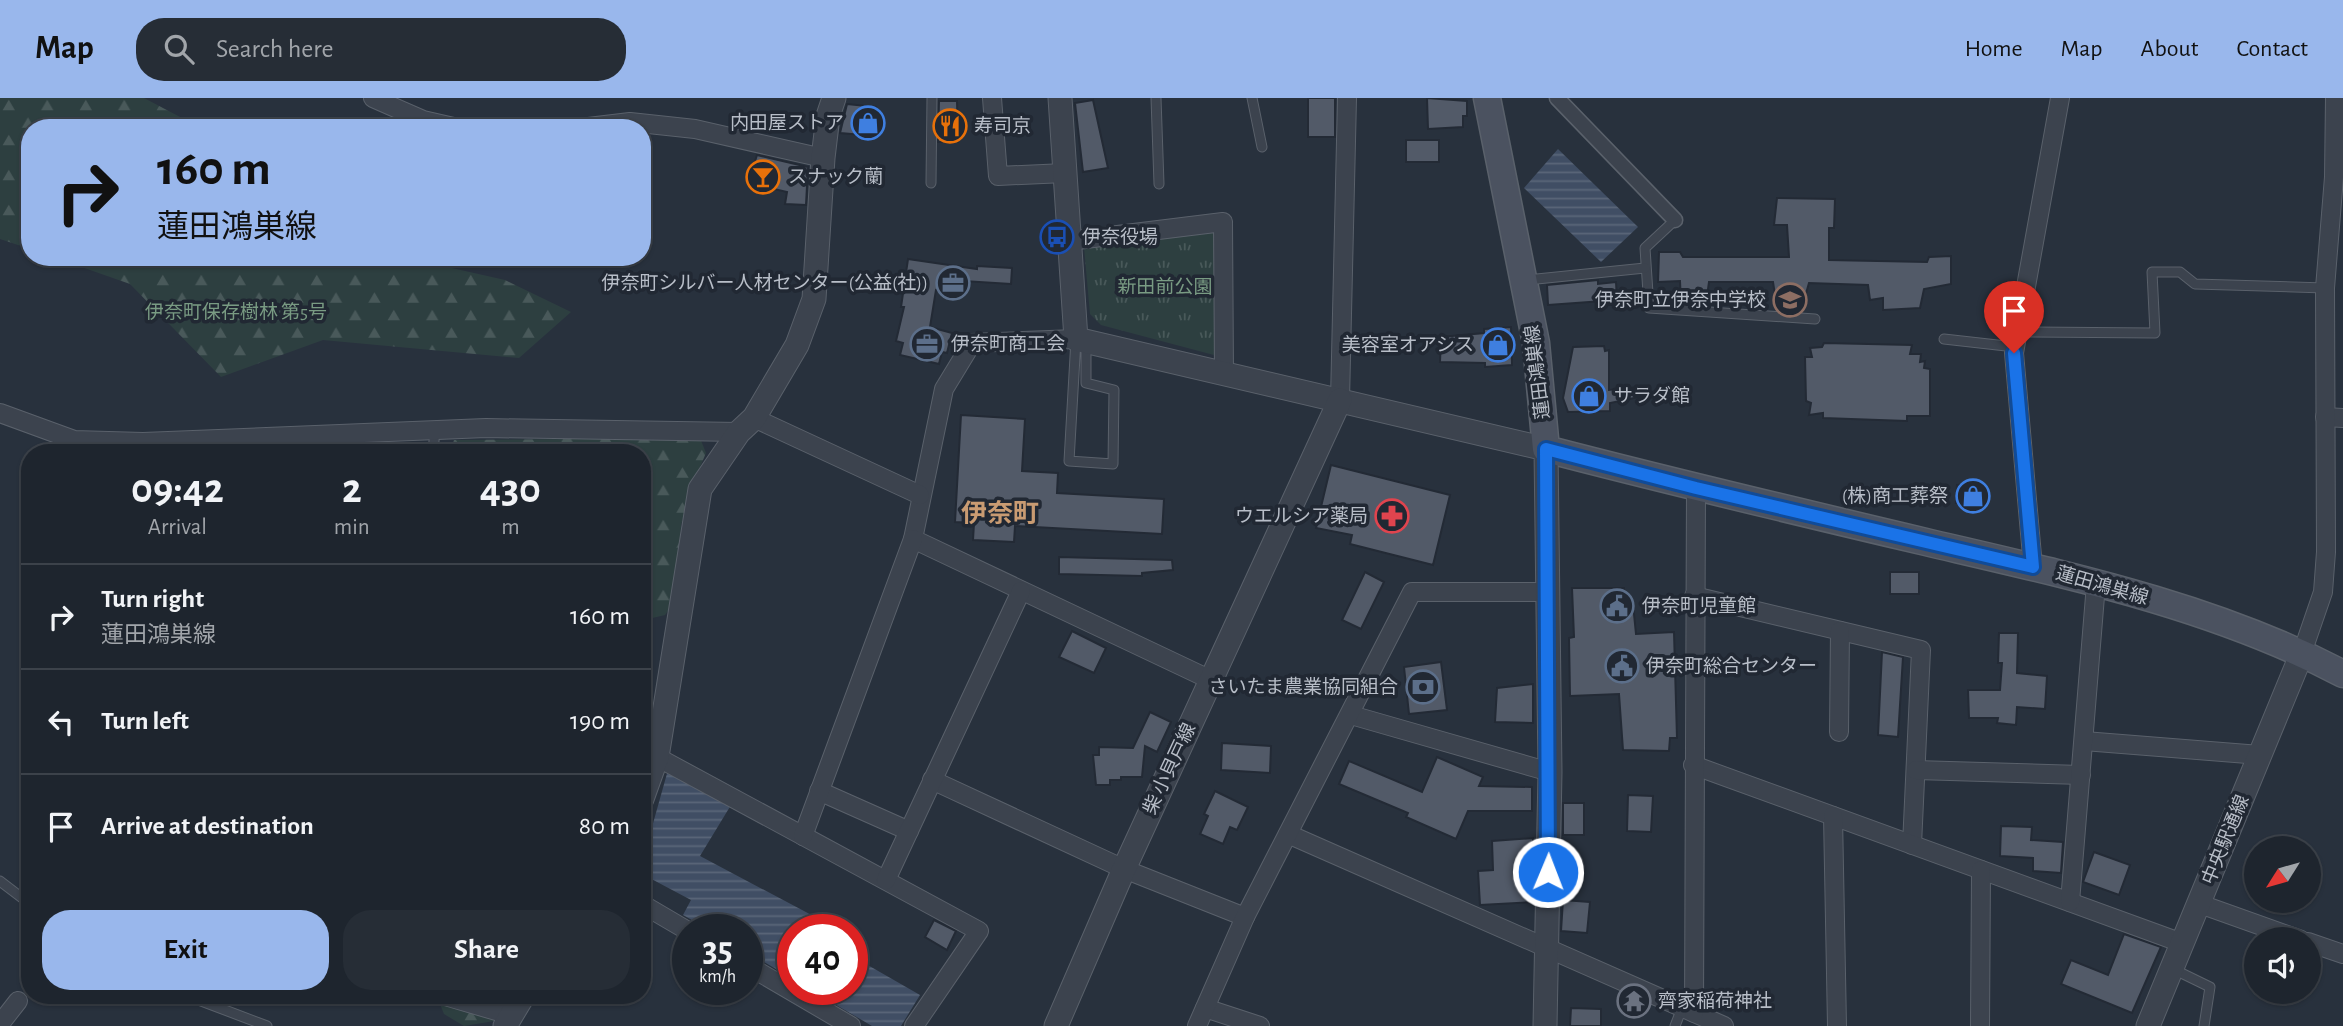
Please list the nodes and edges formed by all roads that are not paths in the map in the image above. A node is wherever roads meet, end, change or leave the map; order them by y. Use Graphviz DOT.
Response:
graph roads {
  1 [pos="373,98"];
  2 [pos="834,98"];
  3 [pos="932,98"];
  4 [pos="992,98"];
  5 [pos="1060,98"];
  6 [pos="1156,98"];
  7 [pos="1252,98"];
  8 [pos="1347,98"];
  9 [pos="1488,98"];
  10 [pos="1557,98"];
  11 [pos="2060,98"];
  12 [pos="2334,98"];
  13 [pos="421,119"];
  14 [pos="651,124"];
  15 [pos="1262,147"];
  16 [pos="823,158"];
  17 [pos="1065,173"];
  18 [pos="931,183"];
  19 [pos="1159,184"];
  20 [pos="1675,220"];
  21 [pos="1069,241"];
  22 [pos="1645,268"];
  23 [pos="1525,280"];
  24 [pos="2325,288"];
  25 [pos="1815,319"];
  26 [pos="1944,338"];
  27 [pos="2016,339"];
  28 [pos="1081,340"];
  29 [pos="1224,373"];
  30 [pos="1340,400"];
  31 [pos="0,413"];
  32 [pos="2334,417"];
  33 [pos="747,425"];
  34 [pos="435,429"];
  35 [pos="338,432"];
  36 [pos="72,444"];
  37 [pos="117,444"];
  38 [pos="339,444"];
  39 [pos="434,444"];
  40 [pos="1546,449"];
  41 [pos="1696,488"];
  42 [pos="920,495"];
  43 [pos="913,539"];
  44 [pos="2033,567"];
  45 [pos="2096,584"];
  46 [pos="1021,591"];
  47 [pos="1547,592"];
  48 [pos="1694,596"];
  49 [pos="1840,631"];
  50 [pos="2302,653"];
  51 [pos="2343,674"];
  52 [pos="1211,680"];
  53 [pos="1351,715"];
  54 [pos="1839,732"];
  55 [pos="2084,741"];
  56 [pos="2260,755"];
  57 [pos="657,757"];
  58 [pos="1693,765"];
  59 [pos="1916,770"];
  60 [pos="1550,772"];
  61 [pos="651,774"];
  62 [pos="2081,775"];
  63 [pos="932,780"];
  64 [pos="820,791"];
  65 [pos="1833,816"];
  66 [pos="909,831"];
  67 [pos="1288,834"];
  68 [pos="803,836"];
  69 [pos="1912,845"];
  70 [pos="1124,869"];
  71 [pos="1981,870"];
  72 [pos="886,880"];
  73 [pos="0,881"];
  74 [pos="21,897"];
  75 [pos="2070,902"];
  76 [pos="2200,904"];
  77 [pos="651,909"];
  78 [pos="1245,917"];
  79 [pos="672,922"];
  80 [pos="2265,927"];
  81 [pos="2182,943"];
  82 [pos="1547,946"];
  83 [pos="2321,946"];
  84 [pos="2343,954"];
  85 [pos="2172,968"];
  86 [pos="763,974"];
  87 [pos="18,1001"];
  88 [pos="209,1004"];
  89 [pos="465,1004"];
  90 [pos="518,1004"];
  91 [pos="1205,1008"];
  92 [pos="1688,1011"];
  93 [pos="508,1021"];
  94 [pos="0,1024"];
  95 [pos="267,1026"];
  96 [pos="851,1026"];
  97 [pos="914,1026"];
  98 [pos="1056,1026"];
  99 [pos="1197,1026"];
  100 [pos="1260,1026"];
  101 [pos="1545,1026"];
  102 [pos="1675,1026"];
  103 [pos="1724,1026"];
  104 [pos="1837,1026"];
  105 [pos="1980,1026"];
  106 [pos="2148,1026"];
  107 [pos="2204,1026"];
  1 -- 13 [label="street"];
  2 -- 16 [label="street"];
  3 -- 18 [label="lane"];
  4 -- 17 [label="street"];
  5 -- 17 [label="street"];
  6 -- 19 [label="lane"];
  7 -- 15 [label="lane"];
  8 -- 30 [label="street"];
  9 -- 23 [label="main road, 蓮田鴻巣線"];
  10 -- 20 [label="street"];
  11 -- 27 [label="street"];
  12 -- 24 [label="street"];
  14 -- 16 [label="street"];
  16 -- 33 [label="street"];
  17 -- 21 [label="street"];
  20 -- 22 [label="lane"];
  21 -- 28 [label="street"];
  21 -- 29 [label="street"];
  22 -- 23 [label="lane"];
  22 -- 25 [label="lane"];
  23 -- 40 [label="main road, 蓮田鴻巣線"];
  24 -- 27 [label="lane"];
  24 -- 32 [label="street"];
  26 -- 27 [label="lane"];
  27 -- 44 [label="street"];
  28 -- 28 [label="lane"];
  28 -- 29 [label="street"];
  28 -- 42 [label="street"];
  29 -- 30 [label="street"];
  30 -- 40 [label="street"];
  30 -- 52 [label="street, 柴 小貝戸線"];
  31 -- 36 [label="street"];
  32 -- 50 [label="street"];
  33 -- 34 [label="street"];
  33 -- 42 [label="street"];
  33 -- 57 [label="street"];
  34 -- 35 [label="street"];
  34 -- 39 [label="lane"];
  35 -- 37 [label="street"];
  35 -- 38 [label="lane"];
  40 -- 41 [label="main road, 蓮田鴻巣線"];
  40 -- 47 [label="street"];
  41 -- 44 [label="main road, 蓮田鴻巣線"];
  41 -- 48 [label="street"];
  42 -- 43 [label="street"];
  43 -- 46 [label="street"];
  43 -- 64 [label="street"];
  44 -- 45 [label="main road, 蓮田鴻巣線"];
  45 -- 50 [label="main road, 蓮田鴻巣線"];
  45 -- 55 [label="street"];
  46 -- 52 [label="street"];
  46 -- 63 [label="street"];
  47 -- 53 [label="street"];
  47 -- 60 [label="street"];
  48 -- 49 [label="street"];
  48 -- 58 [label="street"];
  49 -- 54 [label="street"];
  49 -- 59 [label="street"];
  50 -- 51 [label="main road, 蓮田鴻巣線"];
  50 -- 56 [label="street, 中央駅通線"];
  52 -- 70 [label="street, 柴 小貝戸線"];
  53 -- 60 [label="street"];
  53 -- 67 [label="street"];
  55 -- 56 [label="street"];
  55 -- 62 [label="street"];
  56 -- 76 [label="street, 中央駅通線"];
  57 -- 61 [label="street"];
  57 -- 68 [label="street"];
  58 -- 65 [label="street"];
  58 -- 92 [label="street"];
  59 -- 62 [label="street"];
  59 -- 69 [label="street"];
  60 -- 82 [label="street"];
  62 -- 75 [label="street"];
  63 -- 66 [label="street"];
  63 -- 70 [label="street"];
  64 -- 66 [label="street"];
  64 -- 68 [label="street"];
  65 -- 69 [label="street"];
  65 -- 104 [label="street"];
  66 -- 72 [label="street"];
  67 -- 78 [label="street"];
  67 -- 82 [label="street"];
  68 -- 72 [label="street"];
  69 -- 71 [label="street"];
  70 -- 78 [label="street"];
  70 -- 98 [label="street, 柴 小貝戸線"];
  71 -- 75 [label="street"];
  71 -- 105 [label="street"];
  72 -- 97 [label="street"];
  73 -- 74 [label="lane"];
  75 -- 81 [label="street"];
  76 -- 80 [label="street"];
  76 -- 81 [label="street, 中央駅通線"];
  77 -- 79 [label="street"];
  78 -- 91 [label="street"];
  81 -- 85 [label="street, 中央駅通線"];
  82 -- 92 [label="street"];
  82 -- 101 [label="street"];
  83 -- 84 [label="street"];
  85 -- 106 [label="street, 中央駅通線"];
  85 -- 107 [label="lane"];
  86 -- 96 [label="street"];
  87 -- 94 [label="street"];
  88 -- 95 [label="lane"];
  89 -- 93 [label="street"];
  90 -- 93 [label="street"];
  91 -- 99 [label="street"];
  91 -- 100 [label="street"];
  92 -- 102 [label="lane"];
  92 -- 103 [label="street"];
}
